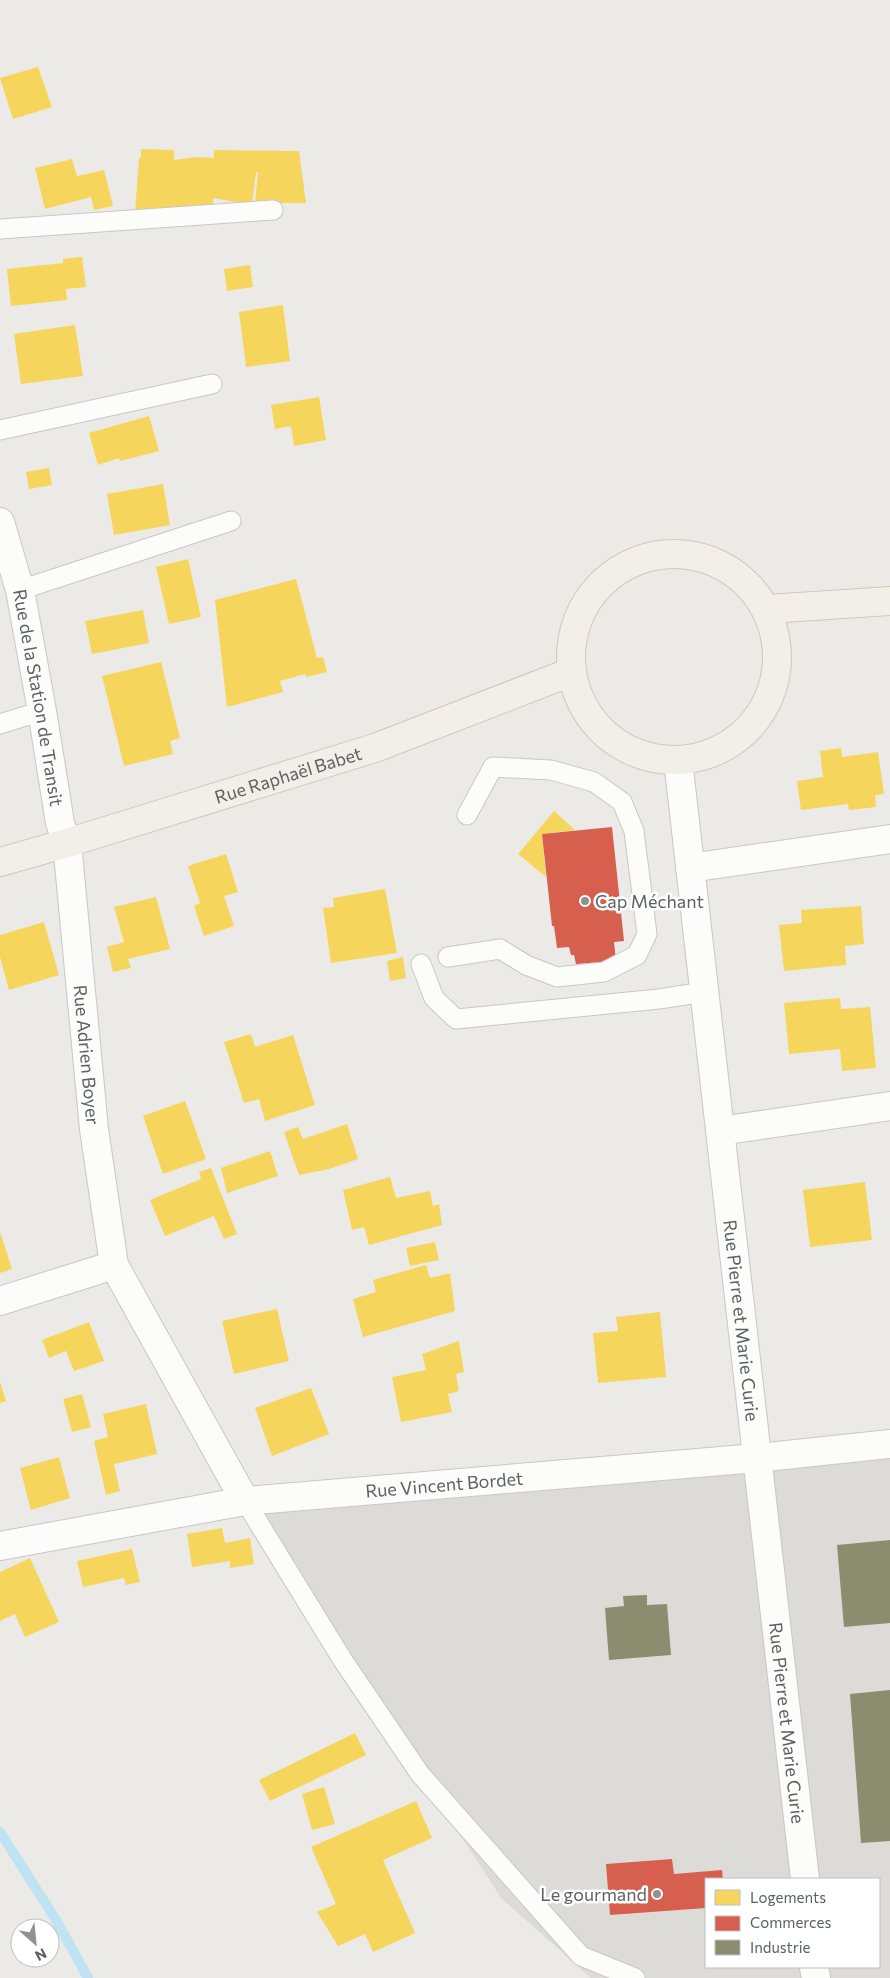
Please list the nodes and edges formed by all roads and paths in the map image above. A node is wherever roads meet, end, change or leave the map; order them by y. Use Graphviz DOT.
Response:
graph roads {
  1 [pos="273,210"];
  2 [pos="0,229"];
  3 [pos="212,384"];
  4 [pos="0,430"];
  5 [pos="231,521"];
  6 [pos="0,522"];
  7 [pos="4,551"];
  8 [pos="20,590"];
  9 [pos="890,601"];
  10 [pos="768,609"];
  11 [pos="571,672"];
  12 [pos="42,711"];
  13 [pos="0,724"];
  14 [pos="678,760"];
  15 [pos="467,815"];
  16 [pos="890,839"];
  17 [pos="67,843"];
  18 [pos="0,862"];
  19 [pos="690,868"];
  20 [pos="448,958"];
  21 [pos="421,964"];
  22 [pos="704,992"];
  23 [pos="890,1106"];
  24 [pos="720,1131"];
  25 [pos="114,1265"];
  26 [pos="0,1301"];
  27 [pos="890,1444"];
  28 [pos="757,1458"];
  29 [pos="245,1500"];
  30 [pos="0,1546"];
  31 [pos="805,1878"];
  32 [pos="635,1978"];
  1 -- 2 [label="lane"];
  3 -- 4 [label="lane"];
  5 -- 8 [label="lane"];
  6 -- 7 [label="street, Rue de la Station de Transit"];
  7 -- 8 [label="street, Rue de la Station de Transit"];
  8 -- 12 [label="street, Rue de la Station de Transit"];
  9 -- 10 [label="main road"];
  10 -- 11 [label="main road"];
  10 -- 14 [label="main road"];
  11 -- 14 [label="main road"];
  11 -- 17 [label="main road, Rue Raphaël Babet"];
  12 -- 13 [label="lane"];
  12 -- 17 [label="street, Rue de la Station de Transit"];
  14 -- 19 [label="street, Rue Pierre et Marie Curie"];
  15 -- 20 [label="lane"];
  16 -- 19 [label="street"];
  17 -- 18 [label="main road, Rue Raphaël Babet"];
  17 -- 25 [label="street, Rue Adrien Boyer"];
  19 -- 22 [label="street, Rue Pierre et Marie Curie"];
  21 -- 22 [label="lane"];
  22 -- 24 [label="street, Rue Pierre et Marie Curie"];
  23 -- 24 [label="street"];
  24 -- 28 [label="street, Rue Pierre et Marie Curie"];
  25 -- 26 [label="street"];
  25 -- 29 [label="street, Rue Adrien Boyer"];
  27 -- 28 [label="street, Rue Vincent Bordet"];
  28 -- 29 [label="street, Rue Vincent Bordet"];
  28 -- 31 [label="street, Rue Pierre et Marie Curie"];
  29 -- 30 [label="street, Rue Vincent Bordet"];
  29 -- 32 [label="lane"];
}
